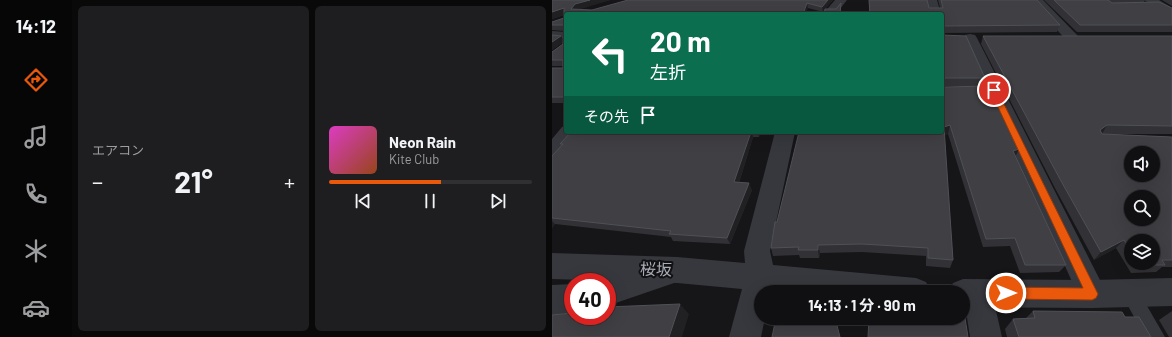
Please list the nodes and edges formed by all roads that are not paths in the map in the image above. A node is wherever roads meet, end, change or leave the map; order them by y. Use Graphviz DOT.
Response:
graph roads {
  1 [pos="841,0"];
  2 [pos="931,0"];
  3 [pos="1036,0"];
  4 [pos="1150,3"];
  5 [pos="831,12"];
  6 [pos="934,12"];
  7 [pos="1172,13"];
  8 [pos="552,36"];
  9 [pos="564,36"];
  10 [pos="970,38"];
  11 [pos="1057,39"];
  12 [pos="1073,39"];
  13 [pos="1088,39"];
  14 [pos="785,134"];
  15 [pos="562,135"];
  16 [pos="552,152"];
  17 [pos="552,266"];
  18 [pos="677,270"];
  19 [pos="760,276"];
  20 [pos="848,285"];
  21 [pos="616,289"];
  22 [pos="1172,292"];
  23 [pos="970,293"];
  24 [pos="1130,293"];
  25 [pos="1092,294"];
  26 [pos="564,299"];
  27 [pos="552,300"];
  28 [pos="745,337"];
  29 [pos="986,337"];
  30 [pos="1155,337"];
  1 -- 5 [label="street"];
  2 -- 6 [label="street"];
  3 -- 12 [label="street"];
  4 -- 7 [label="street"];
  8 -- 9 [label="street"];
  10 -- 25 [label="street"];
  11 -- 12 [label="street"];
  12 -- 13 [label="street"];
  14 -- 19 [label="street"];
  15 -- 16 [label="street"];
  17 -- 18 [label="street, 桜坂"];
  18 -- 19 [label="street, 桜坂"];
  18 -- 21 [label="street"];
  19 -- 20 [label="street, 桜坂"];
  19 -- 28 [label="street"];
  22 -- 24 [label="street"];
  23 -- 25 [label="street"];
  23 -- 29 [label="street"];
  24 -- 25 [label="street"];
  24 -- 30 [label="lane"];
  26 -- 27 [label="street"];
}
